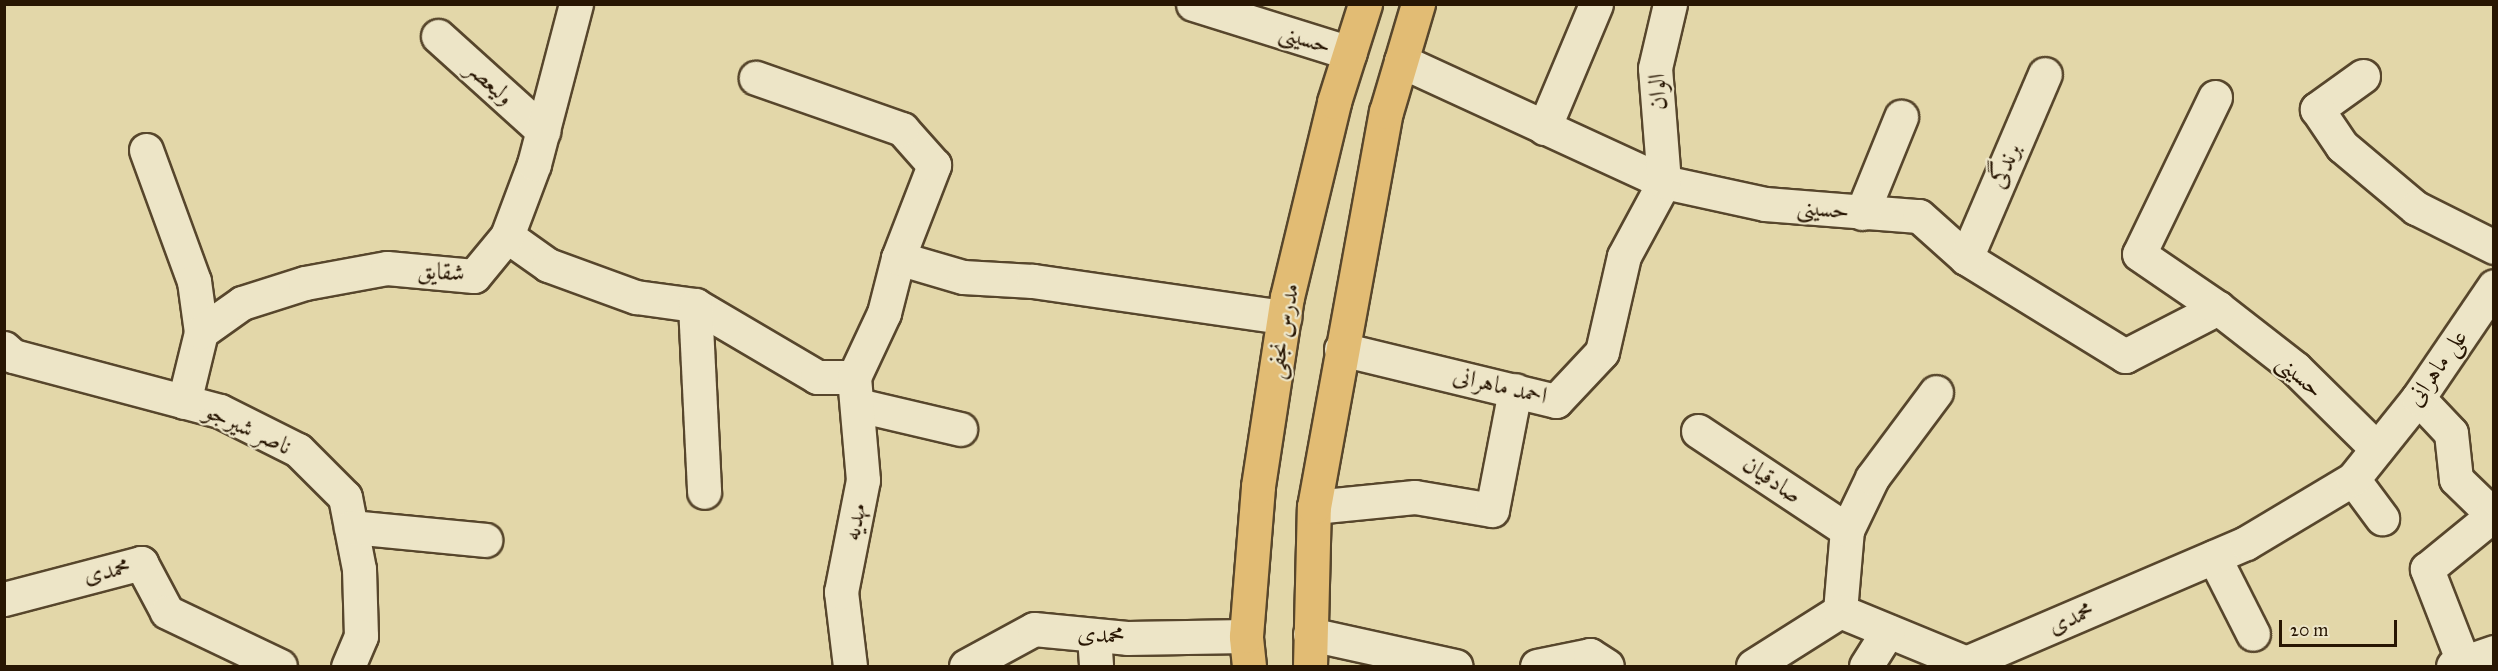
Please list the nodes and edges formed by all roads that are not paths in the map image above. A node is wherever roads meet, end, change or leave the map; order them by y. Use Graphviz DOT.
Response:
graph roads {
  1 [pos="576,4"];
  2 [pos="1193,4"];
  3 [pos="1365,4"];
  4 [pos="1418,4"];
  5 [pos="1596,4"];
  6 [pos="1671,4"];
  7 [pos="438,36"];
  8 [pos="1350,53"];
  9 [pos="1401,61"];
  10 [pos="2045,74"];
  11 [pos="2363,76"];
  12 [pos="756,78"];
  13 [pos="2215,98"];
  14 [pos="1901,117"];
  15 [pos="1544,128"];
  16 [pos="543,131"];
  17 [pos="146,150"];
  18 [pos="1665,182"];
  19 [pos="1862,213"];
  20 [pos="507,236"];
  21 [pos="2493,247"];
  22 [pos="898,258"];
  23 [pos="1966,258"];
  24 [pos="2493,286"];
  25 [pos="695,305"];
  26 [pos="2218,308"];
  27 [pos="1284,317"];
  28 [pos="201,332"];
  29 [pos="4,348"];
  30 [pos="1341,349"];
  31 [pos="1515,390"];
  32 [pos="856,391"];
  33 [pos="1936,392"];
  34 [pos="2418,398"];
  35 [pos="184,402"];
  36 [pos="960,429"];
  37 [pos="1698,431"];
  38 [pos="2377,449"];
  39 [pos="2353,479"];
  40 [pos="704,492"];
  41 [pos="1314,507"];
  42 [pos="2493,516"];
  43 [pos="2382,518"];
  44 [pos="351,527"];
  45 [pos="1847,530"];
  46 [pos="485,540"];
  47 [pos="2214,557"];
  48 [pos="4,599"];
  49 [pos="1840,611"];
  50 [pos="1888,631"];
  51 [pos="1310,634"];
  52 [pos="2253,634"];
  53 [pos="1095,651"];
  54 [pos="1248,651"];
  55 [pos="2479,656"];
  56 [pos="1595,663"];
  57 [pos="1967,665"];
  58 [pos="280,666"];
  59 [pos="348,666"];
  60 [pos="850,666"];
  61 [pos="966,666"];
  62 [pos="1310,666"];
  63 [pos="1456,666"];
  64 [pos="1537,666"];
  65 [pos="1753,666"];
  66 [pos="1866,666"];
  1 -- 16 [label="street, شقایق"];
  2 -- 8 [label="street, حسینی"];
  3 -- 8 [label="main road, مدرس نجفی"];
  4 -- 9 [label="main road"];
  5 -- 15 [label="street"];
  6 -- 18 [label="street, الوان"];
  7 -- 16 [label="street, ولیعصر"];
  8 -- 27 [label="main road, مدرس نجفی"];
  9 -- 15 [label="street, حسینی"];
  9 -- 30 [label="main road"];
  10 -- 23 [label="street, برندگی"];
  11 -- 21 [label="street"];
  12 -- 22 [label="street"];
  13 -- 26 [label="street, حسینی"];
  14 -- 19 [label="street"];
  15 -- 18 [label="street, حسینی"];
  16 -- 20 [label="street, شقایق"];
  17 -- 28 [label="street"];
  18 -- 19 [label="street, حسینی"];
  18 -- 31 [label="street, احمد ماهرانی"];
  19 -- 23 [label="street, حسینی"];
  20 -- 25 [label="street"];
  20 -- 28 [label="street, شقایق"];
  22 -- 27 [label="street"];
  22 -- 32 [label="street"];
  23 -- 26 [label="street, حسینی"];
  24 -- 34 [label="street, علی ماهرانی"];
  25 -- 32 [label="street"];
  25 -- 40 [label="street"];
  26 -- 38 [label="street, حسینی"];
  27 -- 54 [label="main road, مدرس نجفی"];
  28 -- 35 [label="street"];
  29 -- 35 [label="street, ناصر شیرجو"];
  30 -- 31 [label="street, احمد ماهرانی"];
  30 -- 41 [label="main road"];
  31 -- 41 [label="street"];
  32 -- 36 [label="street"];
  32 -- 60 [label="street, مهدیه"];
  33 -- 45 [label="street"];
  34 -- 38 [label="street, علی ماهرانی"];
  34 -- 42 [label="street"];
  35 -- 44 [label="street, ناصر شیرجو"];
  37 -- 45 [label="street, صادقیان"];
  38 -- 39 [label="street, محمدی"];
  39 -- 43 [label="street"];
  39 -- 47 [label="street, محمدی"];
  41 -- 51 [label="main road"];
  42 -- 55 [label="street"];
  44 -- 46 [label="street"];
  44 -- 59 [label="street, ناصر شیرجو"];
  45 -- 49 [label="street"];
  47 -- 52 [label="street"];
  47 -- 57 [label="street, محمدی"];
  48 -- 58 [label="street, محمدی"];
  49 -- 50 [label="street, محمدی"];
  49 -- 65 [label="street"];
  50 -- 57 [label="street, محمدی"];
  50 -- 66 [label="street"];
  51 -- 62 [label="main road"];
  51 -- 63 [label="street"];
  53 -- 54 [label="street, محمدی"];
  53 -- 61 [label="street, محمدی"];
  56 -- 64 [label="street"];
}
